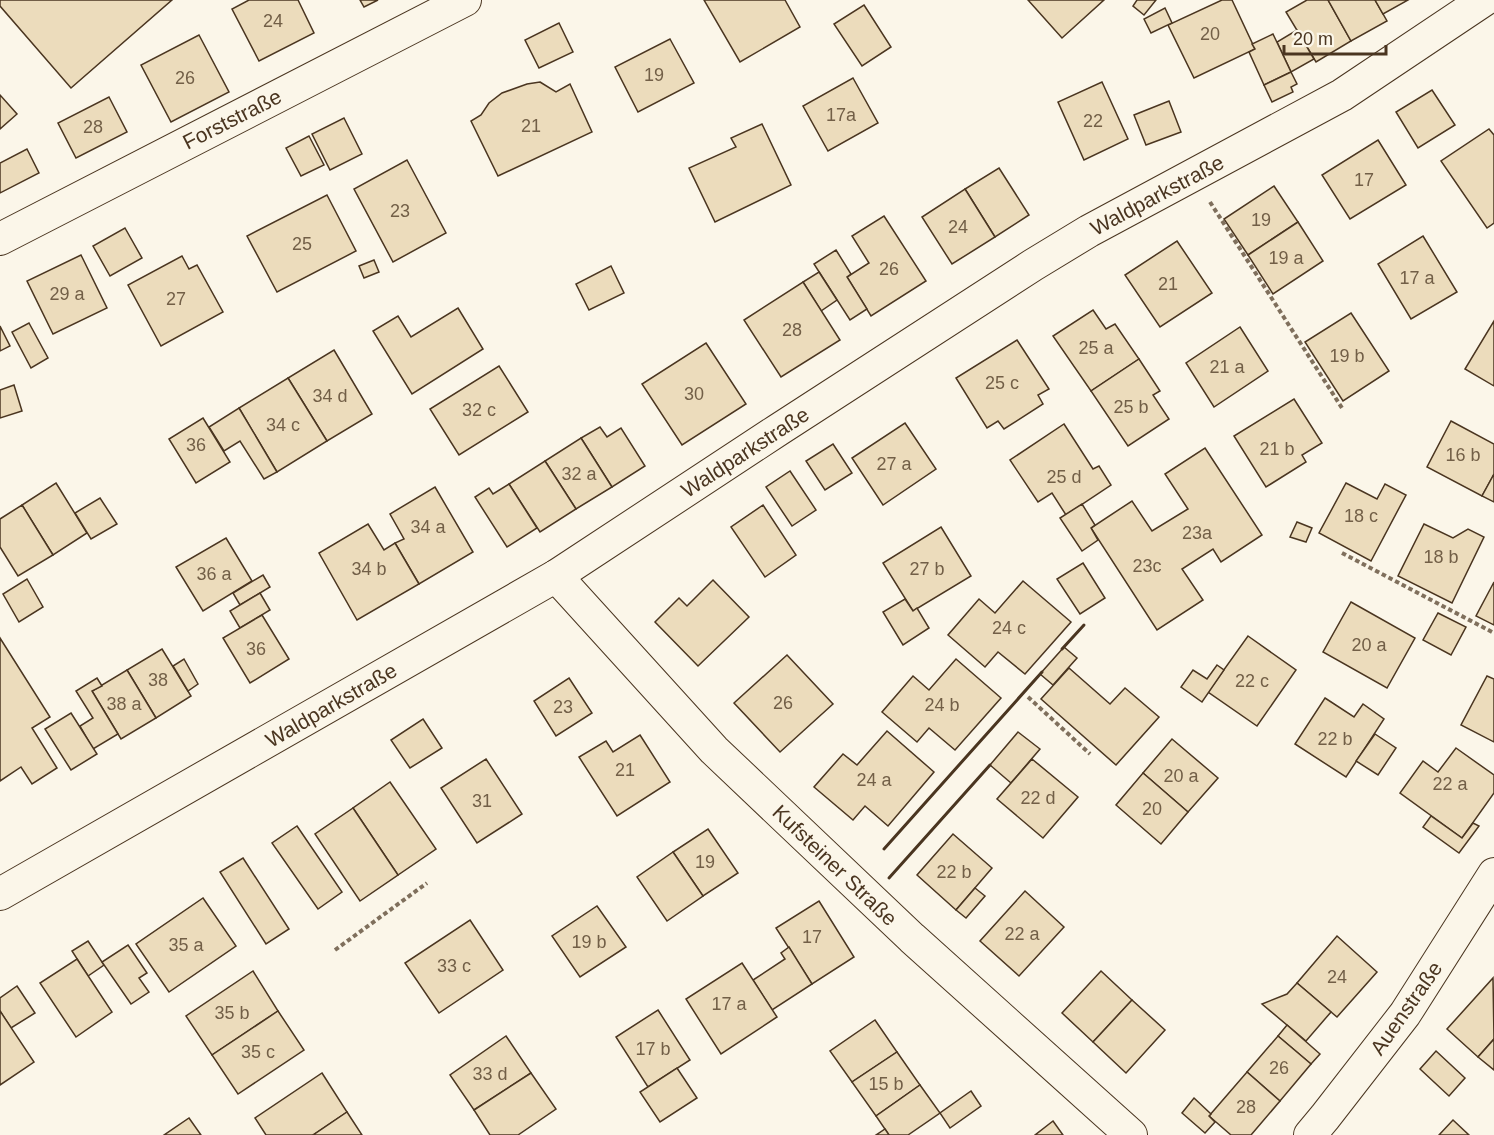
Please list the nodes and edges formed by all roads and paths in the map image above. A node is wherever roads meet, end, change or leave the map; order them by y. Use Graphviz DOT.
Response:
graph roads {
  1 [pos="465,0"];
  2 [pos="1484,0"];
  3 [pos="1193,176"];
  4 [pos="0,239"];
  5 [pos="1342,408"];
  6 [pos="1342,553"];
  7 [pos="556,576"];
  8 [pos="1494,633"];
  9 [pos="1028,697"];
  10 [pos="1090,754"];
  11 [pos="1494,874"];
  12 [pos="427,884"];
  13 [pos="0,894"];
  14 [pos="335,950"];
  15 [pos="1131,1135"];
  16 [pos="1310,1135"];
  1 -- 4 [label="street, Forststraße"];
  2 -- 3 [label="street, Waldparkstraße"];
  3 -- 5 [label="path"];
  3 -- 7 [label="street, Waldparkstraße"];
  6 -- 8 [label="path"];
  7 -- 13 [label="street, Waldparkstraße"];
  7 -- 15 [label="street, Kufsteiner Straße"];
  9 -- 10 [label="path"];
  11 -- 16 [label="street, Auenstraße"];
  12 -- 14 [label="path"];
}
